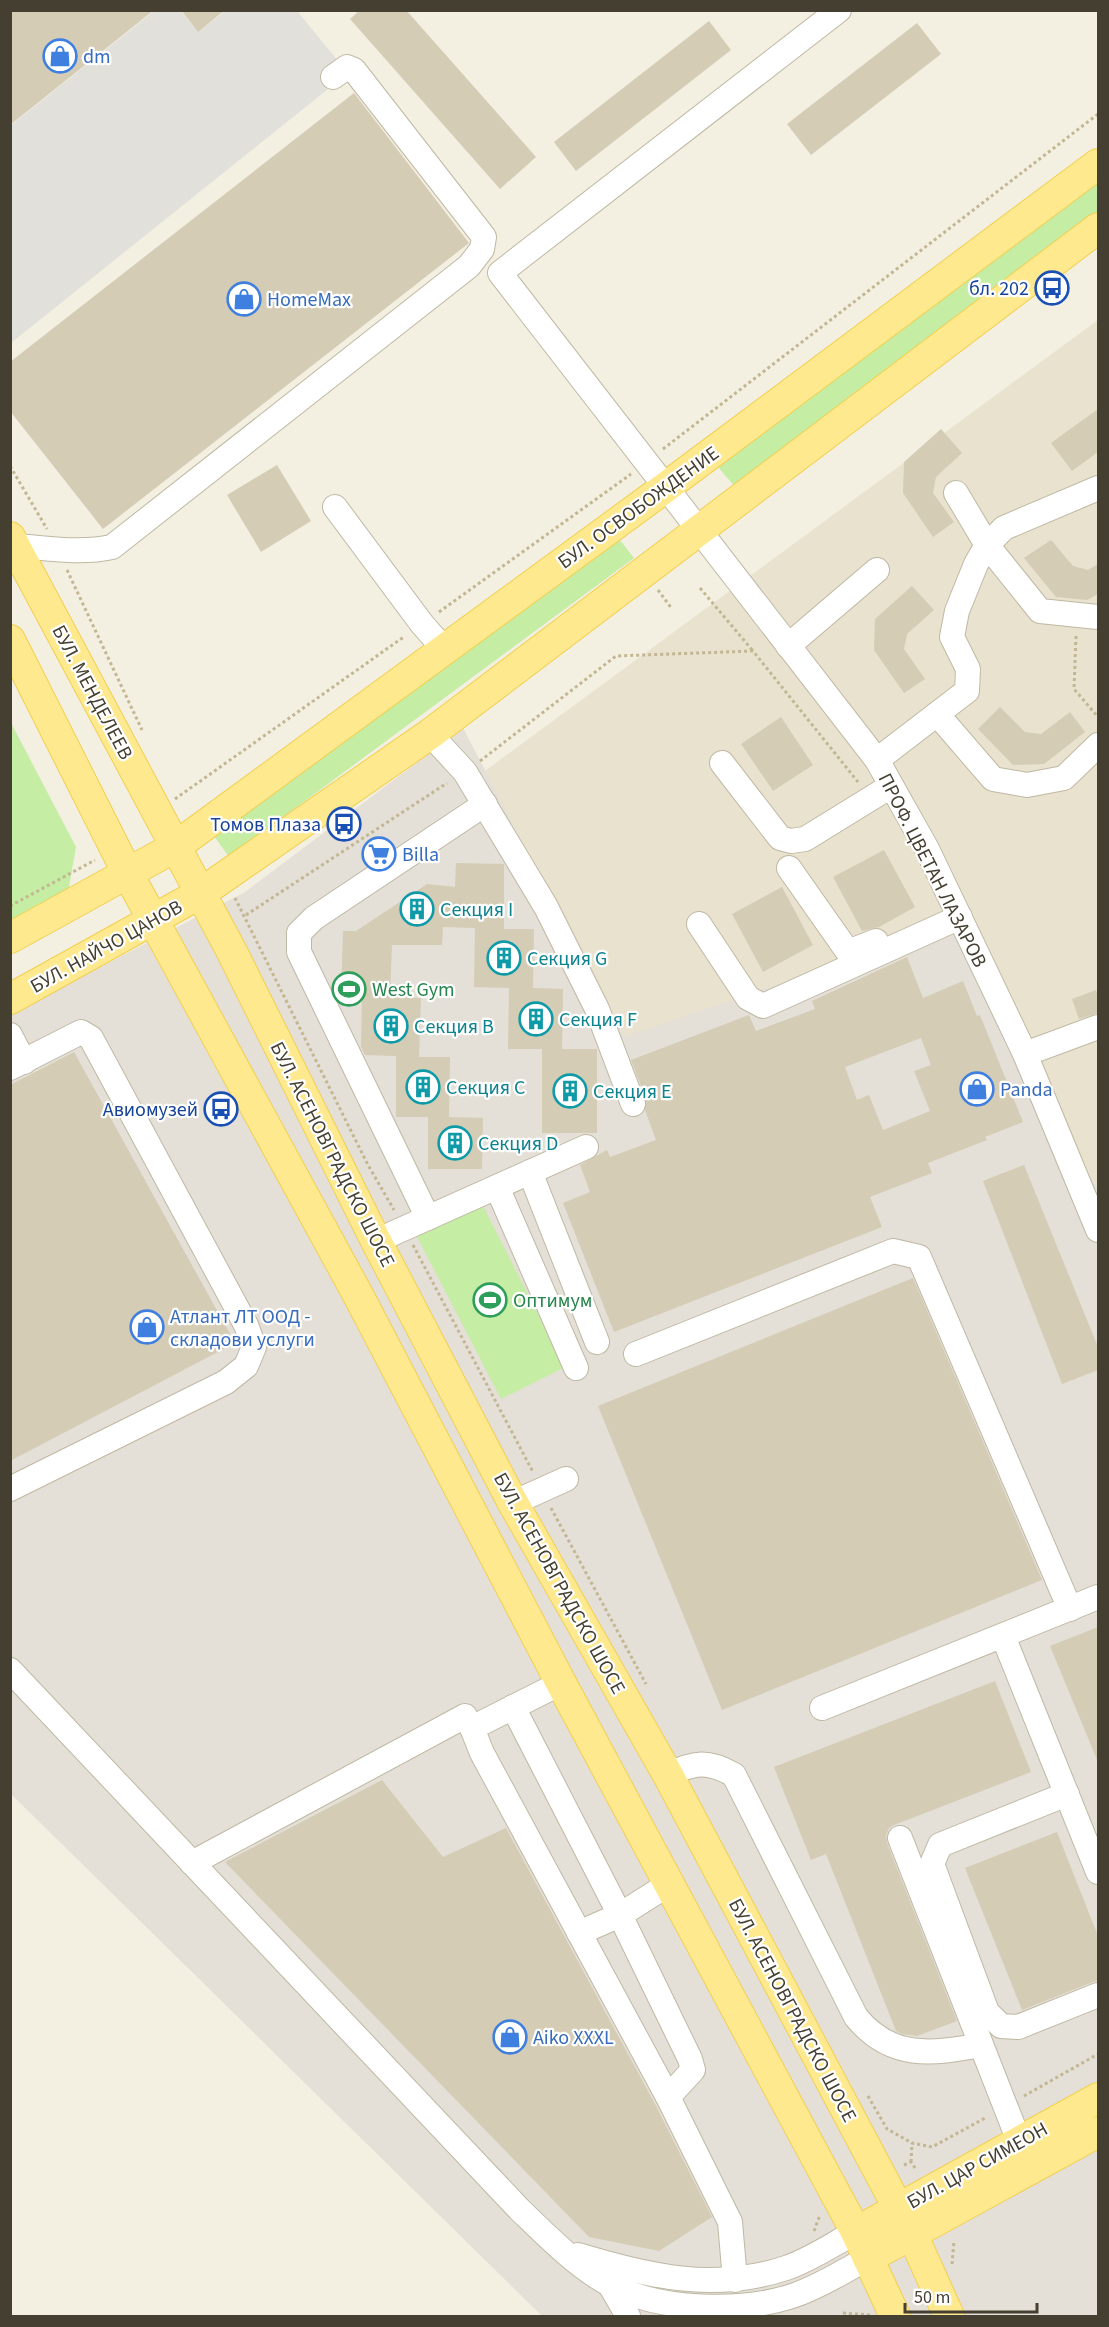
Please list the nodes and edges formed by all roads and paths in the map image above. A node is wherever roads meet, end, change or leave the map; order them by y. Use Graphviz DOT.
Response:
graph roads {
  1 [pos="839,10"];
  2 [pos="333,77"];
  3 [pos="1098,164"];
  4 [pos="1098,228"];
  5 [pos="10,466"];
  6 [pos="666,487"];
  7 [pos="1098,488"];
  8 [pos="956,493"];
  9 [pos="334,507"];
  10 [pos="699,531"];
  11 [pos="13,542"];
  12 [pos="987,545"];
  13 [pos="57,548"];
  14 [pos="877,570"];
  15 [pos="700,588"];
  16 [pos="1088,616"];
  17 [pos="10,640"];
  18 [pos="788,646"];
  19 [pos="444,650"];
  20 [pos="753,651"];
  21 [pos="938,714"];
  22 [pos="1098,717"];
  23 [pos="430,734"];
  24 [pos="145,736"];
  25 [pos="1098,745"];
  26 [pos="877,760"];
  27 [pos="722,763"];
  28 [pos="465,772"];
  29 [pos="881,792"];
  30 [pos="485,804"];
  31 [pos="175,847"];
  32 [pos="105,852"];
  33 [pos="789,868"];
  34 [pos="128,874"];
  35 [pos="201,893"];
  36 [pos="10,906"];
  37 [pos="958,914"];
  38 [pos="153,920"];
  39 [pos="699,924"];
  40 [pos="10,938"];
  41 [pos="10,999"];
  42 [pos="1098,1027"];
  43 [pos="10,1035"];
  44 [pos="1025,1054"];
  45 [pos="17,1065"];
  46 [pos="633,1104"];
  47 [pos="586,1147"];
  48 [pos="530,1172"];
  49 [pos="496,1187"];
  50 [pos="428,1218"];
  51 [pos="405,1228"];
  52 [pos="1098,1230"];
  53 [pos="376,1241"];
  54 [pos="597,1342"];
  55 [pos="636,1354"];
  56 [pos="576,1368"];
  57 [pos="566,1479"];
  58 [pos="10,1489"];
  59 [pos="541,1490"];
  60 [pos="513,1503"];
  61 [pos="1098,1597"];
  62 [pos="1070,1609"];
  63 [pos="1003,1636"];
  64 [pos="10,1670"];
  65 [pos="561,1683"];
  66 [pos="649,1691"];
  67 [pos="513,1707"];
  68 [pos="822,1708"];
  69 [pos="472,1728"];
  70 [pos="668,1775"];
  71 [pos="1067,1794"];
  72 [pos="900,1838"];
  73 [pos="192,1863"];
  74 [pos="1098,1872"];
  75 [pos="669,1884"];
  76 [pos="620,1915"];
  77 [pos="579,1933"];
  78 [pos="1098,1995"];
  79 [pos="981,2045"];
  80 [pos="864,2091"];
  81 [pos="668,2097"];
  82 [pos="1098,2098"];
  83 [pos="887,2129"];
  84 [pos="1098,2132"];
  85 [pos="1019,2141"];
  86 [pos="912,2143"];
  87 [pos="911,2162"];
  88 [pos="904,2165"];
  89 [pos="915,2168"];
  90 [pos="821,2212"];
  91 [pos="905,2221"];
  92 [pos="813,2231"];
  93 [pos="954,2241"];
  94 [pos="862,2245"];
  95 [pos="564,2250"];
  96 [pos="952,2270"];
  97 [pos="735,2280"];
  98 [pos="610,2285"];
  99 [pos="648,2308"];
  100 [pos="843,2313"];
  101 [pos="628,2316"];
  102 [pos="883,2316"];
  103 [pos="949,2316"];
  1 -- 6 [label="street, ПРОФ. ЦВЕТАН ЛАЗАРОВ"];
  2 -- 13 [label="street"];
  3 -- 6 [label="main road, БУЛ. ОСВОБОЖДЕНИЕ"];
  4 -- 10 [label="main road"];
  5 -- 13 [label="path"];
  6 -- 10 [label="street, ПРОФ. ЦВЕТАН ЛАЗАРОВ"];
  6 -- 19 [label="main road, БУЛ. ОСВОБОЖДЕНИЕ"];
  7 -- 12 [label="street"];
  8 -- 12 [label="street"];
  9 -- 19 [label="street"];
  10 -- 18 [label="street, ПРОФ. ЦВЕТАН ЛАЗАРОВ"];
  10 -- 23 [label="main road"];
  11 -- 13 [label="street"];
  11 -- 31 [label="main road, БУЛ. МЕНДЕЛЕЕВ"];
  12 -- 16 [label="street"];
  12 -- 21 [label="street"];
  13 -- 24 [label="path"];
  14 -- 18 [label="street"];
  15 -- 20 [label="path"];
  16 -- 22 [label="path"];
  17 -- 32 [label="main road"];
  18 -- 26 [label="street, ПРОФ. ЦВЕТАН ЛАЗАРОВ"];
  19 -- 31 [label="main road, БУЛ. ОСВОБОЖДЕНИЕ"];
  20 -- 28 [label="path"];
  20 -- 29 [label="path"];
  21 -- 25 [label="street"];
  21 -- 26 [label="street"];
  23 -- 28 [label="street"];
  23 -- 35 [label="main road"];
  26 -- 29 [label="street, ПРОФ. ЦВЕТАН ЛАЗАРОВ"];
  27 -- 29 [label="street"];
  28 -- 30 [label="street"];
  28 -- 51 [label="path"];
  29 -- 37 [label="street, ПРОФ. ЦВЕТАН ЛАЗАРОВ"];
  30 -- 46 [label="street"];
  30 -- 50 [label="street"];
  31 -- 34 [label="main road"];
  31 -- 35 [label="main road, БУЛ. АСЕНОВГРАДСКО ШОСЕ"];
  32 -- 34 [label="main road"];
  32 -- 36 [label="path"];
  33 -- 37 [label="street"];
  34 -- 38 [label="main road"];
  34 -- 40 [label="main road"];
  35 -- 38 [label="main road, БУЛ. НАЙЧО ЦАНОВ"];
  35 -- 53 [label="main road, БУЛ. АСЕНОВГРАДСКО ШОСЕ"];
  37 -- 39 [label="street"];
  37 -- 44 [label="street, ПРОФ. ЦВЕТАН ЛАЗАРОВ"];
  38 -- 41 [label="main road, БУЛ. НАЙЧО ЦАНОВ"];
  38 -- 65 [label="main road"];
  42 -- 44 [label="street"];
  43 -- 45 [label="street"];
  44 -- 52 [label="street, ПРОФ. ЦВЕТАН ЛАЗАРОВ"];
  45 -- 58 [label="street"];
  47 -- 48 [label="street"];
  48 -- 49 [label="street"];
  48 -- 54 [label="street"];
  49 -- 50 [label="street"];
  49 -- 56 [label="street"];
  50 -- 51 [label="street"];
  51 -- 53 [label="street"];
  51 -- 59 [label="path"];
  53 -- 60 [label="main road, БУЛ. АСЕНОВГРАДСКО ШОСЕ"];
  55 -- 62 [label="street"];
  57 -- 59 [label="street"];
  59 -- 60 [label="street"];
  59 -- 66 [label="path"];
  60 -- 70 [label="main road, БУЛ. АСЕНОВГРАДСКО ШОСЕ"];
  61 -- 62 [label="street"];
  62 -- 63 [label="street"];
  63 -- 68 [label="street"];
  63 -- 71 [label="street"];
  64 -- 73 [label="street"];
  65 -- 67 [label="street"];
  65 -- 75 [label="main road"];
  67 -- 69 [label="street"];
  67 -- 76 [label="street"];
  69 -- 73 [label="street"];
  69 -- 77 [label="street"];
  70 -- 79 [label="street"];
  70 -- 91 [label="main road, БУЛ. АСЕНОВГРАДСКО ШОСЕ"];
  71 -- 74 [label="street"];
  71 -- 78 [label="street"];
  72 -- 79 [label="street"];
  73 -- 95 [label="street"];
  75 -- 76 [label="street"];
  75 -- 94 [label="main road"];
  76 -- 77 [label="street"];
  76 -- 81 [label="street"];
  77 -- 81 [label="street"];
  79 -- 85 [label="street"];
  80 -- 83 [label="path"];
  81 -- 97 [label="street"];
  82 -- 85 [label="main road, БУЛ. ЦАР СИМЕОН"];
  84 -- 91 [label="main road, БУЛ. ЦАР СИМЕОН"];
  85 -- 91 [label="main road, БУЛ. ЦАР СИМЕОН"];
  86 -- 87 [label="path"];
  87 -- 88 [label="path"];
  87 -- 89 [label="path"];
  90 -- 92 [label="path"];
  91 -- 94 [label="main road, БУЛ. ЦАР СИМЕОН"];
  91 -- 103 [label="main road, БУЛ. АСЕНОВГРАДСКО ШОСЕ"];
  93 -- 96 [label="path"];
  94 -- 97 [label="street"];
  94 -- 99 [label="street"];
  94 -- 102 [label="main road"];
  95 -- 97 [label="street"];
  95 -- 98 [label="street"];
  98 -- 99 [label="street"];
  98 -- 101 [label="street"];
  100 -- 102 [label="path"];
}
